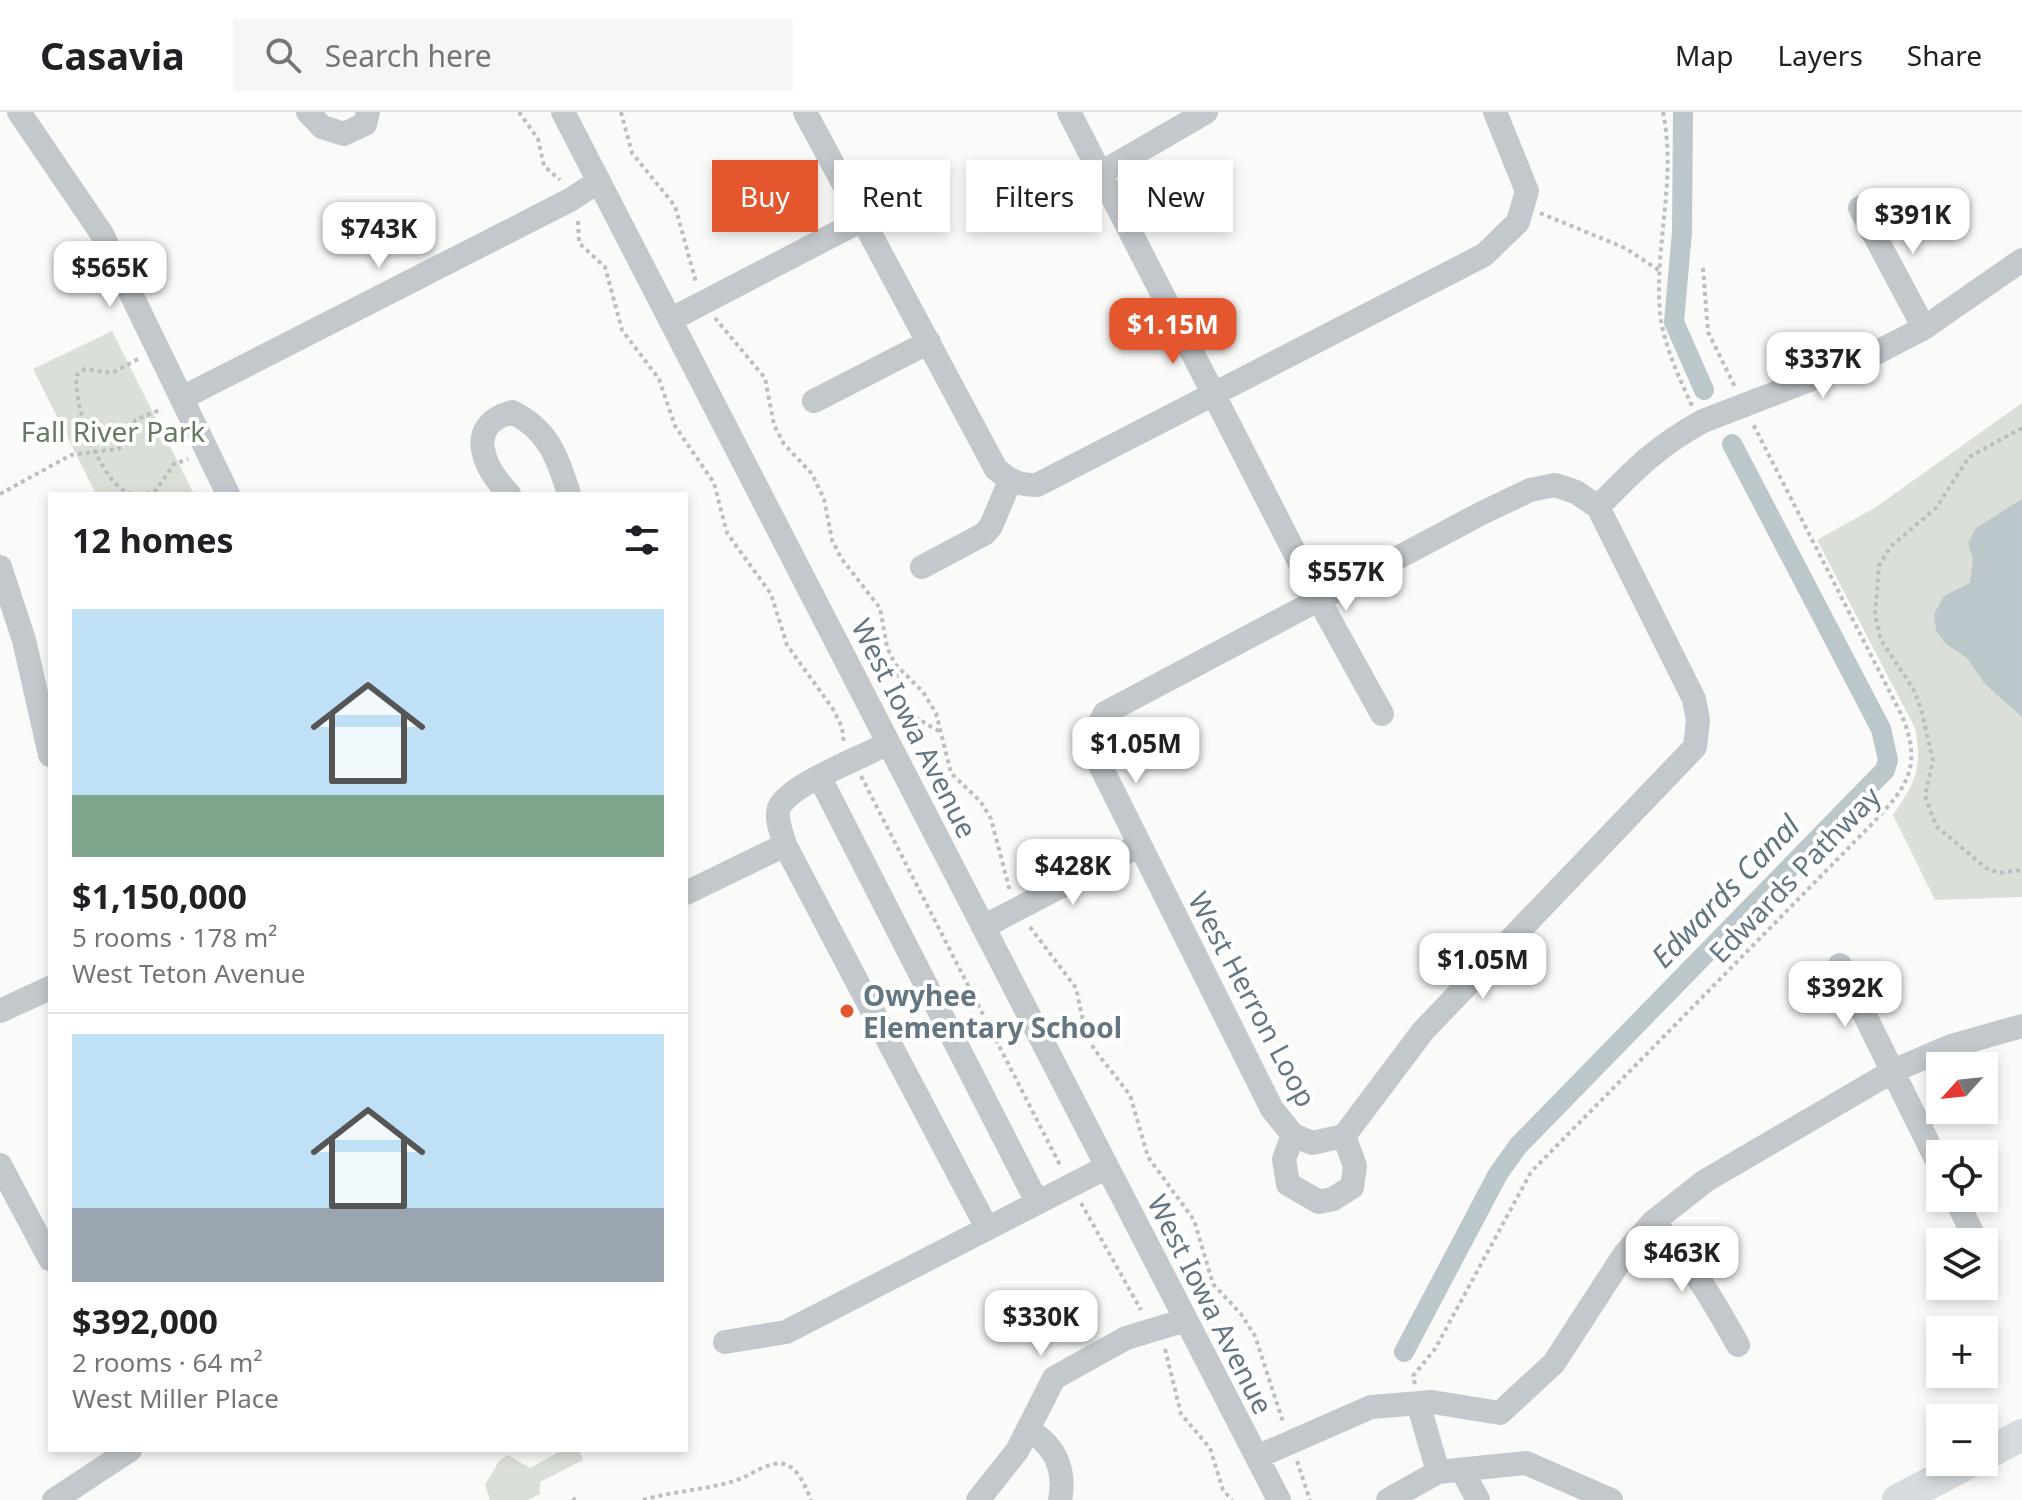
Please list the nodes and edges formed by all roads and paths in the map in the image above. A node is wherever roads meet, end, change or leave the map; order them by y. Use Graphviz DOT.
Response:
graph roads {
  1 [pos="19,112"];
  2 [pos="308,112"];
  3 [pos="368,112"];
  4 [pos="519,112"];
  5 [pos="563,112"];
  6 [pos="621,112"];
  7 [pos="805,112"];
  8 [pos="1069,112"];
  9 [pos="1206,112"];
  10 [pos="1495,112"];
  11 [pos="1663,112"];
  12 [pos="1094,160"];
  13 [pos="834,167"];
  14 [pos="1102,172"];
  15 [pos="1102,175"];
  16 [pos="599,181"];
  17 [pos="1524,199"];
  18 [pos="570,200"];
  19 [pos="1860,208"];
  20 [pos="838,232"];
  21 [pos="869,232"];
  22 [pos="2022,260"];
  23 [pos="1703,268"];
  24 [pos="1660,271"];
  25 [pos="705,300"];
  26 [pos="670,320"];
  27 [pos="1924,328"];
  28 [pos="929,342"];
  29 [pos="156,350"];
  30 [pos="1215,394"];
  31 [pos="182,398"];
  32 [pos="814,401"];
  33 [pos="1744,405"];
  34 [pos="1699,423"];
  35 [pos="2022,428"];
  36 [pos="208,449"];
  37 [pos="97,452"];
  38 [pos="1010,481"];
  39 [pos="129,492"];
  40 [pos="151,492"];
  41 [pos="227,492"];
  42 [pos="507,492"];
  43 [pos="568,492"];
  44 [pos="0,494"];
  45 [pos="1598,507"];
  46 [pos="0,567"];
  47 [pos="922,567"];
  48 [pos="1319,600"];
  49 [pos="894,663"];
  50 [pos="1382,714"];
  51 [pos="939,731"];
  52 [pos="888,743"];
  53 [pos="48,746"];
  54 [pos="854,762"];
  55 [pos="820,778"];
  56 [pos="785,845"];
  57 [pos="1140,845"];
  58 [pos="2022,870"];
  59 [pos="688,892"];
  60 [pos="1020,908"];
  61 [pos="983,927"];
  62 [pos="1840,965"];
  63 [pos="48,989"];
  64 [pos="0,1011"];
  65 [pos="2022,1026"];
  66 [pos="1893,1071"];
  67 [pos="1293,1135"];
  68 [pos="1344,1136"];
  69 [pos="1927,1140"];
  70 [pos="0,1165"];
  71 [pos="1107,1167"];
  72 [pos="1071,1185"];
  73 [pos="1037,1202"];
  74 [pos="1653,1222"];
  75 [pos="987,1228"];
  76 [pos="48,1255"];
  77 [pos="1186,1320"];
  78 [pos="1154,1329"];
  79 [pos="725,1342"];
  80 [pos="1738,1345"];
  81 [pos="1418,1403"];
  82 [pos="1028,1430"];
  83 [pos="2022,1435"];
  84 [pos="1290,1442"];
  85 [pos="1998,1448"];
  86 [pos="127,1452"];
  87 [pos="1257,1457"];
  88 [pos="1462,1470"];
  89 [pos="1438,1472"];
  90 [pos="1943,1476"];
  91 [pos="981,1499"];
  92 [pos="54,1500"];
  93 [pos="643,1500"];
  94 [pos="811,1500"];
  95 [pos="1060,1500"];
  96 [pos="1232,1500"];
  97 [pos="1279,1500"];
  98 [pos="1310,1500"];
  99 [pos="1388,1500"];
  100 [pos="1478,1500"];
  101 [pos="1611,1500"];
  102 [pos="1898,1500"];
  1 -- 29 [label="street"];
  2 -- 3 [label="street"];
  4 -- 18 [label="path"];
  5 -- 16 [label="street, West Iowa Avenue"];
  6 -- 25 [label="path"];
  7 -- 13 [label="street"];
  8 -- 12 [label="street"];
  9 -- 14 [label="street"];
  10 -- 17 [label="street"];
  11 -- 24 [label="path"];
  15 -- 30 [label="street"];
  16 -- 18 [label="street"];
  16 -- 26 [label="street, West Iowa Avenue"];
  17 -- 24 [label="path"];
  17 -- 30 [label="street"];
  18 -- 31 [label="street"];
  18 -- 54 [label="path"];
  19 -- 27 [label="street"];
  20 -- 25 [label="street"];
  21 -- 28 [label="street"];
  22 -- 27 [label="street"];
  23 -- 33 [label="path, Edwards Pathway"];
  24 -- 34 [label="path"];
  25 -- 26 [label="street"];
  25 -- 49 [label="path"];
  26 -- 52 [label="street, West Iowa Avenue"];
  27 -- 33 [label="street"];
  28 -- 32 [label="street"];
  28 -- 38 [label="street"];
  29 -- 31 [label="street"];
  29 -- 37 [label="path"];
  30 -- 38 [label="street"];
  30 -- 48 [label="street"];
  31 -- 36 [label="street"];
  31 -- 37 [label="path"];
  33 -- 34 [label="street"];
  33 -- 81 [label="path, Edwards Pathway"];
  34 -- 45 [label="street"];
  35 -- 58 [label="path"];
  36 -- 40 [label="path"];
  36 -- 41 [label="street"];
  37 -- 39 [label="path"];
  37 -- 44 [label="path"];
  38 -- 47 [label="street"];
  42 -- 43 [label="street"];
  45 -- 48 [label="street"];
  45 -- 68 [label="street, West Herron Loop"];
  46 -- 53 [label="street"];
  48 -- 50 [label="street"];
  48 -- 57 [label="street, West Herron Loop"];
  49 -- 51 [label="path"];
  49 -- 51 [label="path"];
  51 -- 60 [label="path"];
  52 -- 54 [label="street"];
  52 -- 61 [label="street, West Iowa Avenue"];
  54 -- 55 [label="street"];
  54 -- 72 [label="path"];
  55 -- 56 [label="street"];
  55 -- 73 [label="street"];
  56 -- 59 [label="street"];
  56 -- 75 [label="street"];
  57 -- 60 [label="street"];
  57 -- 67 [label="street, West Herron Loop"];
  60 -- 61 [label="street"];
  60 -- 84 [label="path"];
  61 -- 71 [label="street, West Iowa Avenue"];
  62 -- 66 [label="street"];
  63 -- 64 [label="street"];
  65 -- 66 [label="street"];
  66 -- 69 [label="street"];
  66 -- 74 [label="street"];
  67 -- 68 [label="street, West Herron Loop"];
  67 -- 68 [label="street"];
  70 -- 76 [label="street"];
  71 -- 72 [label="street"];
  71 -- 77 [label="street, West Iowa Avenue"];
  72 -- 73 [label="street"];
  72 -- 78 [label="path"];
  73 -- 75 [label="street"];
  74 -- 80 [label="street"];
  74 -- 81 [label="street"];
  75 -- 79 [label="street"];
  77 -- 78 [label="street"];
  77 -- 87 [label="street, West Iowa Avenue"];
  78 -- 82 [label="street"];
  78 -- 96 [label="path"];
  81 -- 84 [label="street"];
  81 -- 89 [label="street"];
  82 -- 91 [label="street"];
  82 -- 95 [label="street"];
  83 -- 85 [label="main road"];
  84 -- 87 [label="street"];
  84 -- 98 [label="path"];
  86 -- 92 [label="street"];
  87 -- 97 [label="street, West Iowa Avenue"];
  88 -- 89 [label="street"];
  88 -- 100 [label="street"];
  88 -- 101 [label="street"];
  89 -- 99 [label="street"];
  90 -- 102 [label="main road"];
  93 -- 94 [label="path"];
}
